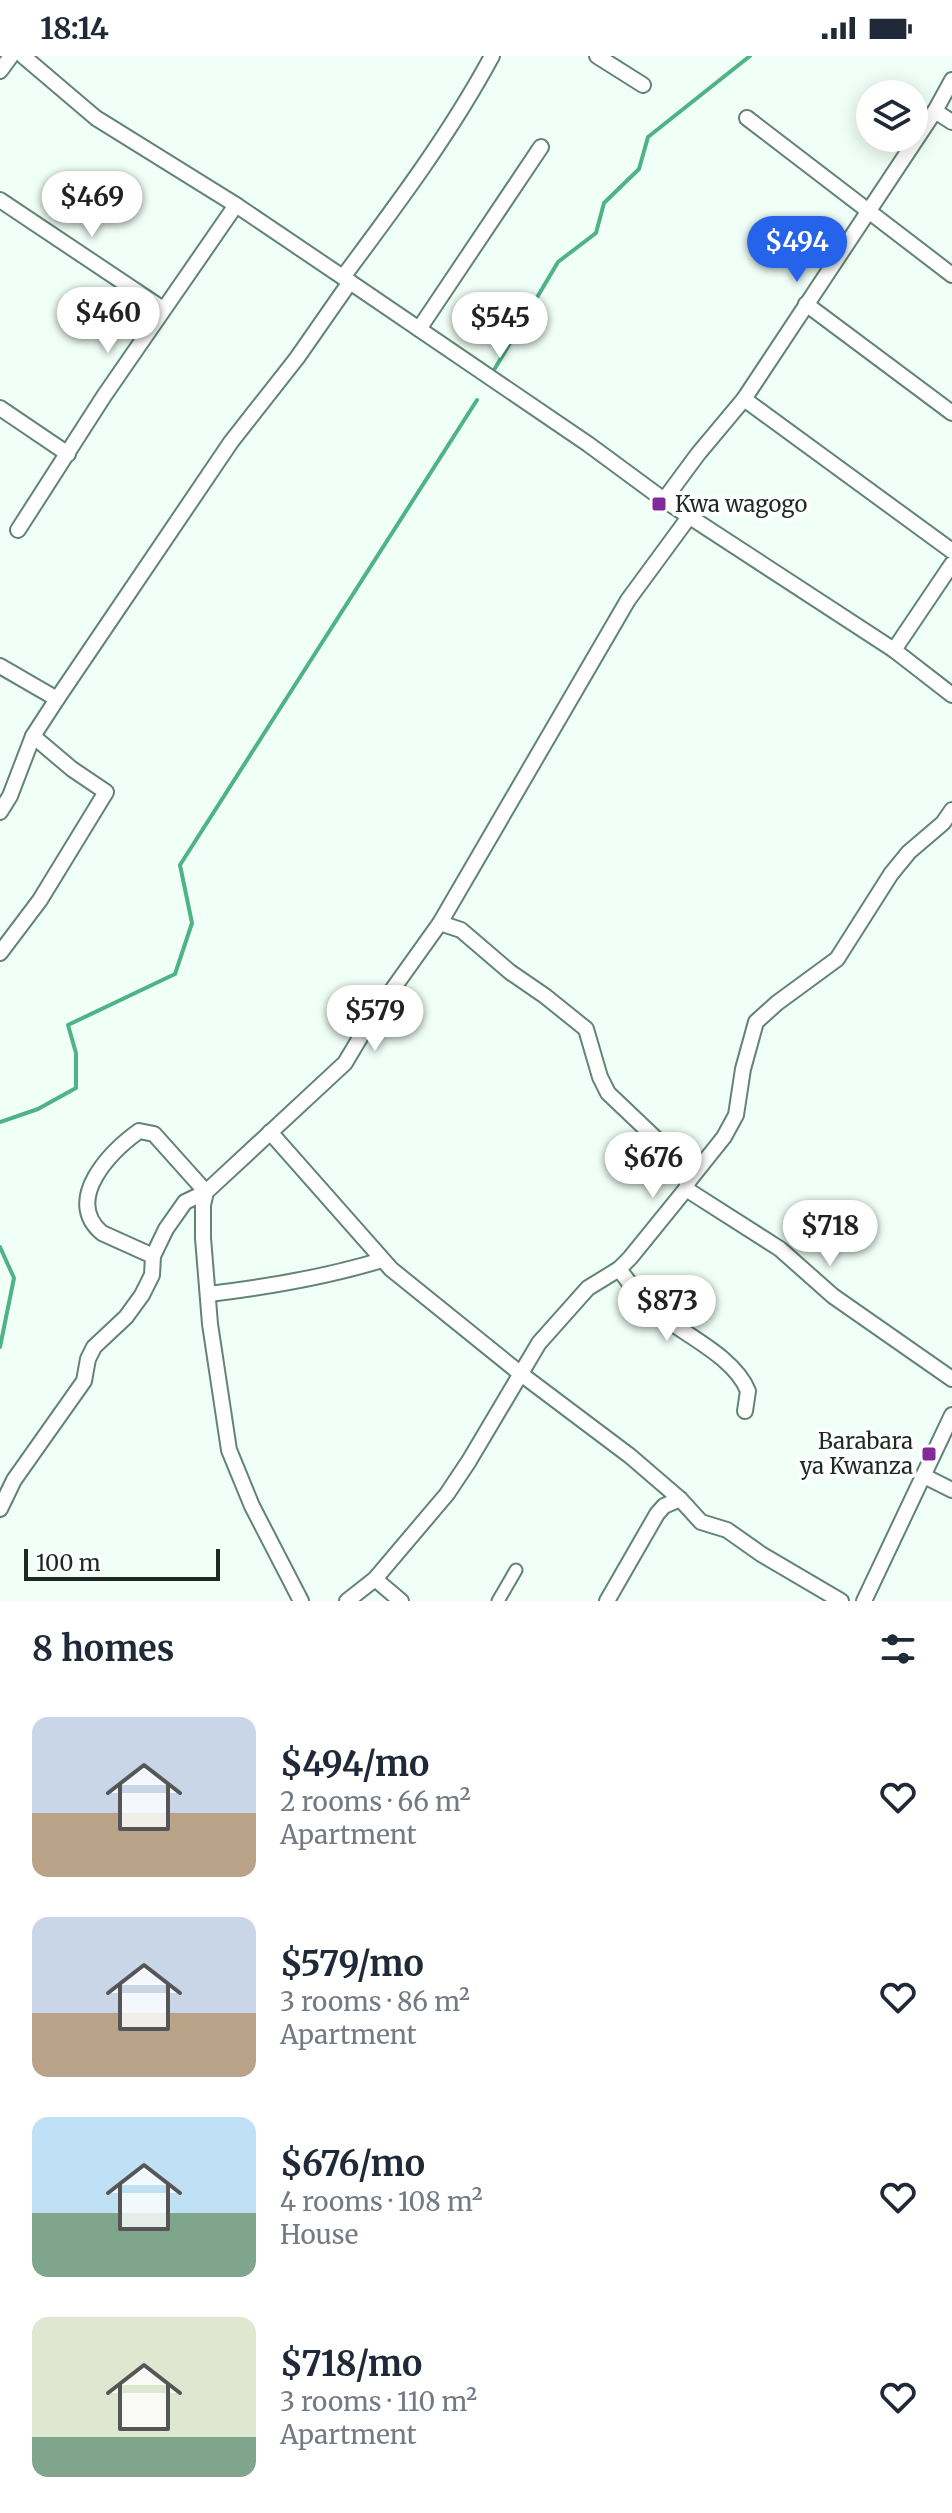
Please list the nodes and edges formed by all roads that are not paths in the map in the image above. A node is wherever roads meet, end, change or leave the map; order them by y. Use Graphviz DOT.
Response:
graph roads {
  1 [pos="11,56"];
  2 [pos="23,56"];
  3 [pos="492,56"];
  4 [pos="597,56"];
  5 [pos="0,71"];
  6 [pos="952,80"];
  7 [pos="643,85"];
  8 [pos="935,111"];
  9 [pos="747,118"];
  10 [pos="952,122"];
  11 [pos="541,147"];
  12 [pos="0,200"];
  13 [pos="236,205"];
  14 [pos="868,211"];
  15 [pos="952,275"];
  16 [pos="346,280"];
  17 [pos="806,304"];
  18 [pos="163,309"];
  19 [pos="419,329"];
  20 [pos="744,399"];
  21 [pos="0,408"];
  22 [pos="952,413"];
  23 [pos="68,454"];
  24 [pos="664,500"];
  25 [pos="689,517"];
  26 [pos="18,530"];
  27 [pos="952,551"];
  28 [pos="952,564"];
  29 [pos="894,650"];
  30 [pos="0,666"];
  31 [pos="952,695"];
  32 [pos="57,699"];
  33 [pos="33,736"];
  34 [pos="952,810"];
  35 [pos="0,812"];
  36 [pos="440,923"];
  37 [pos="0,953"];
  38 [pos="270,1132"];
  39 [pos="687,1186"];
  40 [pos="206,1192"];
  41 [pos="153,1256"];
  42 [pos="382,1260"];
  43 [pos="619,1269"];
  44 [pos="209,1294"];
  45 [pos="521,1374"];
  46 [pos="952,1379"];
  47 [pos="745,1411"];
  48 [pos="952,1415"];
  49 [pos="924,1476"];
  50 [pos="952,1490"];
  51 [pos="680,1499"];
  52 [pos="0,1509"];
  53 [pos="516,1570"];
  54 [pos="375,1579"];
  55 [pos="301,1601"];
  56 [pos="347,1601"];
  57 [pos="401,1601"];
  58 [pos="498,1601"];
  59 [pos="607,1601"];
  60 [pos="841,1601"];
  61 [pos="864,1601"];
  1 -- 5 [label="street"];
  2 -- 13 [label="street"];
  3 -- 16 [label="street"];
  4 -- 7 [label="street"];
  6 -- 8 [label="street"];
  8 -- 10 [label="street"];
  8 -- 14 [label="street"];
  9 -- 14 [label="street"];
  11 -- 19 [label="street"];
  12 -- 18 [label="street"];
  13 -- 16 [label="street"];
  13 -- 18 [label="street"];
  14 -- 15 [label="street"];
  14 -- 17 [label="street"];
  16 -- 19 [label="street"];
  16 -- 32 [label="street"];
  17 -- 20 [label="street"];
  17 -- 22 [label="street"];
  18 -- 23 [label="street"];
  19 -- 24 [label="street"];
  20 -- 24 [label="street"];
  20 -- 27 [label="street"];
  21 -- 23 [label="street"];
  23 -- 26 [label="street"];
  24 -- 25 [label="street"];
  25 -- 29 [label="street"];
  25 -- 36 [label="street"];
  28 -- 29 [label="street"];
  29 -- 31 [label="street"];
  30 -- 32 [label="street"];
  32 -- 33 [label="street"];
  33 -- 35 [label="street"];
  33 -- 37 [label="street"];
  34 -- 39 [label="street"];
  36 -- 38 [label="street"];
  36 -- 39 [label="street"];
  38 -- 40 [label="street"];
  38 -- 42 [label="street"];
  39 -- 43 [label="street"];
  39 -- 46 [label="street"];
  40 -- 41 [label="street"];
  40 -- 41 [label="street"];
  40 -- 44 [label="street"];
  41 -- 52 [label="street"];
  42 -- 44 [label="street"];
  42 -- 45 [label="street"];
  43 -- 45 [label="street"];
  43 -- 47 [label="street"];
  44 -- 55 [label="street"];
  45 -- 51 [label="street"];
  45 -- 54 [label="street"];
  48 -- 49 [label="street"];
  49 -- 50 [label="street"];
  49 -- 61 [label="street"];
  51 -- 59 [label="street"];
  51 -- 60 [label="street"];
  53 -- 58 [label="street"];
  54 -- 56 [label="street"];
  54 -- 57 [label="street"];
}
